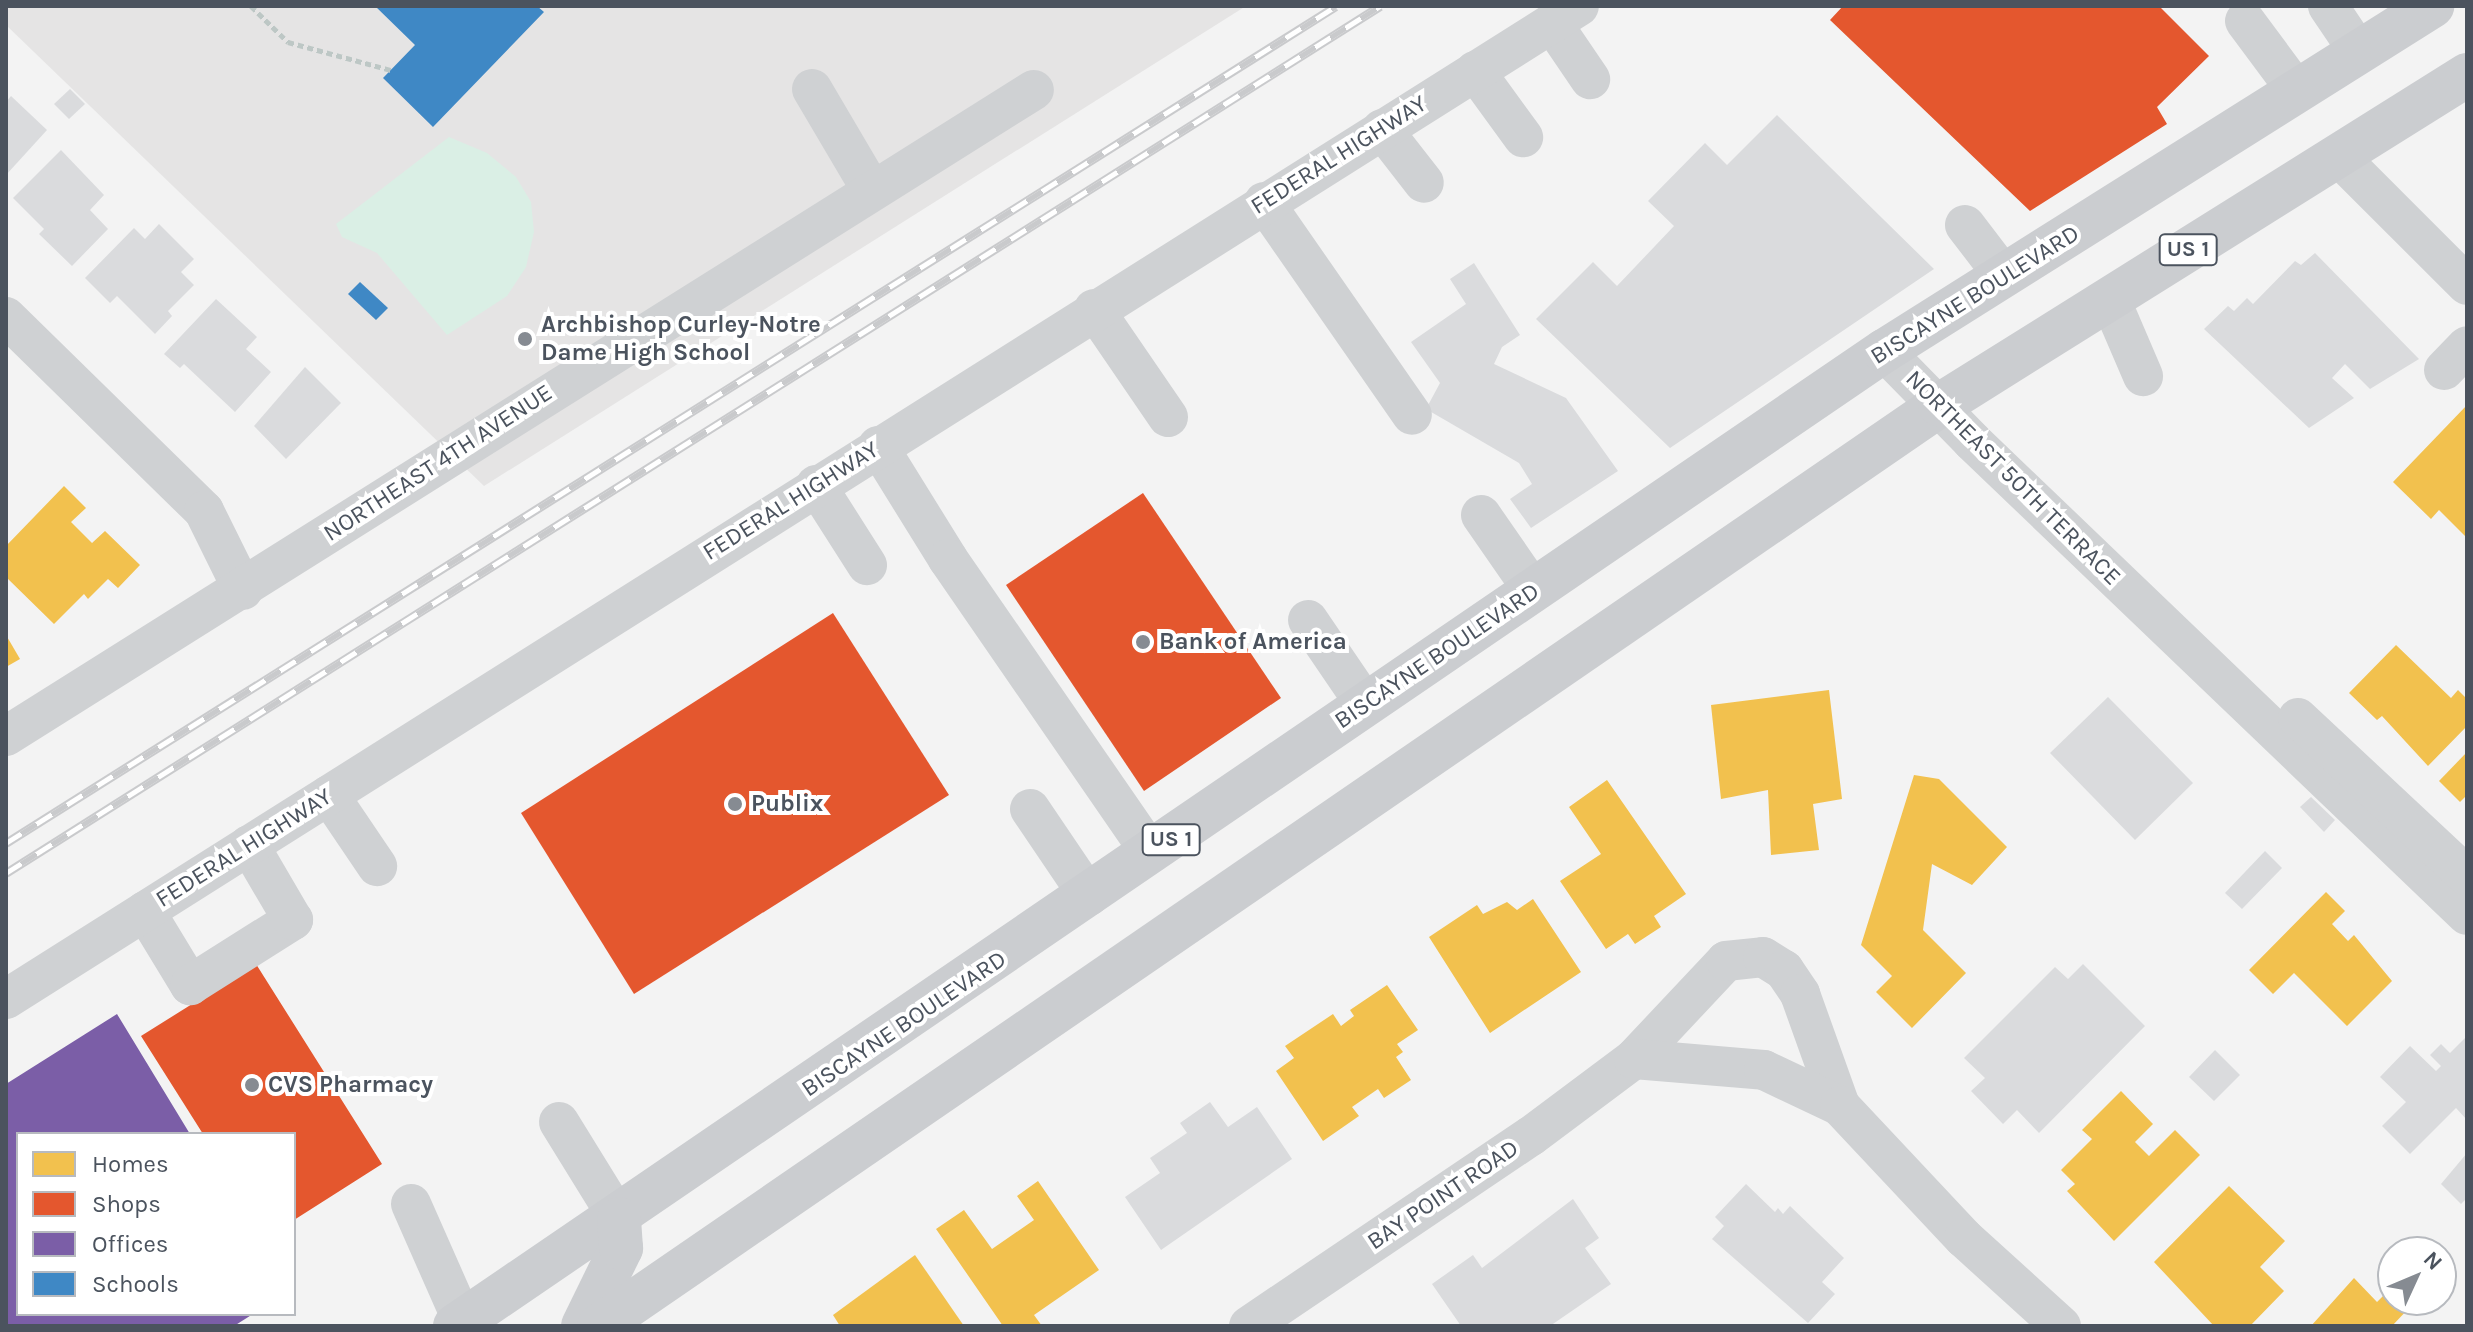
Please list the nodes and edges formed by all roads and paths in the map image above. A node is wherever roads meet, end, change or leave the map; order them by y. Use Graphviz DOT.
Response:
graph roads {
  1 [pos="251,6"];
  2 [pos="2328,6"];
  3 [pos="2420,9"];
  4 [pos="1565,14"];
  5 [pos="2245,21"];
  6 [pos="2359,52"];
  7 [pos="391,70"];
  8 [pos="1475,71"];
  9 [pos="2467,75"];
  10 [pos="1590,79"];
  11 [pos="812,89"];
  12 [pos="1034,90"];
  13 [pos="2297,91"];
  14 [pos="1382,129"];
  15 [pos="1523,137"];
  16 [pos="2338,156"];
  17 [pos="1424,183"];
  18 [pos="872,191"];
  19 [pos="1264,202"];
  20 [pos="1965,225"];
  21 [pos="2004,276"];
  22 [pos="2467,285"];
  23 [pos="2110,299"];
  24 [pos="1094,309"];
  25 [pos="6,317"];
  26 [pos="1884,351"];
  27 [pos="2143,376"];
  28 [pos="1946,402"];
  29 [pos="1412,415"];
  30 [pos="1168,417"];
  31 [pos="878,446"];
  32 [pos="816,485"];
  33 [pos="1481,515"];
  34 [pos="867,565"];
  35 [pos="243,590"];
  36 [pos="1533,590"];
  37 [pos="1308,620"];
  38 [pos="1365,704"];
  39 [pos="6,736"];
  40 [pos="329,795"];
  41 [pos="1030,809"];
  42 [pos="249,845"];
  43 [pos="1151,853"];
  44 [pos="377,866"];
  45 [pos="2467,876"];
  46 [pos="1089,896"];
  47 [pos="145,911"];
  48 [pos="2467,915"];
  49 [pos="6,999"];
  50 [pos="1634,1059"];
  51 [pos="1840,1106"];
  52 [pos="559,1122"];
  53 [pos="411,1204"];
  54 [pos="619,1219"];
  55 [pos="459,1324"];
  56 [pos="583,1326"];
  57 [pos="599,1326"];
  58 [pos="1249,1326"];
  59 [pos="2061,1326"];
  1 -- 7 [label="path"];
  2 -- 6 [label="street"];
  3 -- 6 [label="main road, BISCAYNE BOULEVARD / US 1"];
  4 -- 8 [label="street, FEDERAL HIGHWAY"];
  4 -- 10 [label="street"];
  5 -- 13 [label="street"];
  6 -- 13 [label="main road, BISCAYNE BOULEVARD / US 1"];
  8 -- 14 [label="street, FEDERAL HIGHWAY"];
  8 -- 15 [label="street"];
  9 -- 16 [label="main road, US 1"];
  11 -- 18 [label="street"];
  12 -- 18 [label="street, NORTHEAST 4TH AVENUE"];
  13 -- 21 [label="main road, BISCAYNE BOULEVARD / US 1"];
  14 -- 17 [label="street"];
  14 -- 19 [label="street, FEDERAL HIGHWAY"];
  16 -- 22 [label="street"];
  16 -- 23 [label="main road, US 1"];
  18 -- 35 [label="street, NORTHEAST 4TH AVENUE"];
  19 -- 24 [label="street, FEDERAL HIGHWAY"];
  19 -- 29 [label="street"];
  20 -- 21 [label="street"];
  21 -- 26 [label="main road, BISCAYNE BOULEVARD / US 1"];
  23 -- 27 [label="street"];
  23 -- 28 [label="main road, US 1"];
  24 -- 30 [label="street"];
  24 -- 31 [label="street, FEDERAL HIGHWAY"];
  25 -- 35 [label="street"];
  26 -- 28 [label="street, NORTHEAST 50TH TERRACE"];
  26 -- 36 [label="main road, BISCAYNE BOULEVARD / US 1"];
  28 -- 45 [label="street, NORTHEAST 50TH TERRACE"];
  28 -- 48 [label="street, NORTHEAST 50TH TERRACE"];
  28 -- 57 [label="main road, US 1"];
  31 -- 32 [label="street, FEDERAL HIGHWAY"];
  31 -- 43 [label="street"];
  32 -- 34 [label="street"];
  32 -- 40 [label="street, FEDERAL HIGHWAY"];
  33 -- 36 [label="street"];
  35 -- 39 [label="street, NORTHEAST 4TH AVENUE"];
  36 -- 38 [label="main road, BISCAYNE BOULEVARD / US 1"];
  37 -- 38 [label="street"];
  38 -- 43 [label="main road, BISCAYNE BOULEVARD / US 1"];
  40 -- 42 [label="street, FEDERAL HIGHWAY"];
  40 -- 44 [label="street"];
  41 -- 46 [label="street"];
  42 -- 47 [label="street, FEDERAL HIGHWAY"];
  42 -- 47 [label="street"];
  43 -- 46 [label="main road, BISCAYNE BOULEVARD / US 1"];
  46 -- 54 [label="main road, BISCAYNE BOULEVARD / US 1"];
  47 -- 49 [label="street, FEDERAL HIGHWAY"];
  50 -- 51 [label="street, BAY POINT ROAD"];
  50 -- 51 [label="street, BAY POINT ROAD"];
  50 -- 58 [label="street, BAY POINT ROAD"];
  51 -- 59 [label="street, BAY POINT ROAD"];
  52 -- 54 [label="street"];
  53 -- 55 [label="street"];
  54 -- 55 [label="main road, BISCAYNE BOULEVARD / US 1"];
  54 -- 56 [label="main road"];
}
